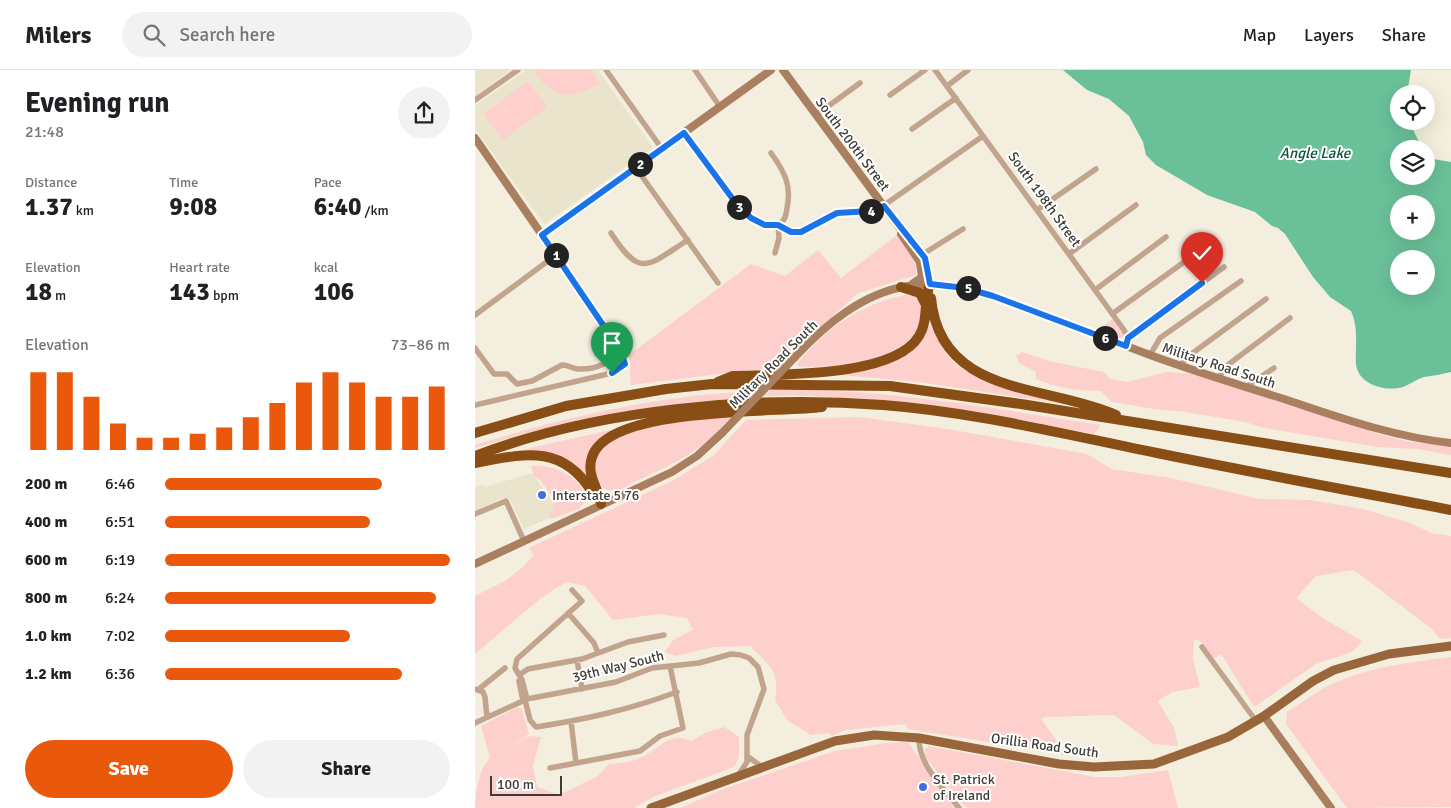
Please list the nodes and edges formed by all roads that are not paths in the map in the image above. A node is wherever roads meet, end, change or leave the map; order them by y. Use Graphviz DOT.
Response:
graph roads {
  1 [pos="518,70"];
  2 [pos="606,70"];
  3 [pos="695,70"];
  4 [pos="771,70"];
  5 [pos="783,70"];
  6 [pos="925,70"];
  7 [pos="935,70"];
  8 [pos="969,70"];
  9 [pos="860,83"];
  10 [pos="947,86"];
  11 [pos="890,95"];
  12 [pos="956,98"];
  13 [pos="475,100"];
  14 [pos="720,107"];
  15 [pos="816,115"];
  16 [pos="912,129"];
  17 [pos="684,133"];
  18 [pos="983,136"];
  19 [pos="475,138"];
  20 [pos="662,149"];
  21 [pos="771,153"];
  22 [pos="636,168"];
  23 [pos="1096,169"];
  24 [pos="1136,205"];
  25 [pos="884,206"];
  26 [pos="1037,210"];
  27 [pos="778,225"];
  28 [pos="899,225"];
  29 [pos="963,229"];
  30 [pos="611,233"];
  31 [pos="542,235"];
  32 [pos="1166,237"];
  33 [pos="688,240"];
  34 [pos="775,252"];
  35 [pos="923,254"];
  36 [pos="1069,254"];
  37 [pos="556,255"];
  38 [pos="1191,257"];
  39 [pos="1224,267"];
  40 [pos="1241,281"];
  41 [pos="718,282"];
  42 [pos="930,284"];
  43 [pos="905,286"];
  44 [pos="1095,290"];
  45 [pos="1266,299"];
  46 [pos="925,302"];
  47 [pos="1112,314"];
  48 [pos="475,315"];
  49 [pos="1289,318"];
  50 [pos="1127,342"];
  51 [pos="475,348"];
  52 [pos="620,350"];
  53 [pos="1150,355"];
  54 [pos="1180,365"];
  55 [pos="1274,368"];
  56 [pos="1219,378"];
  57 [pos="711,384"];
  58 [pos="1245,387"];
  59 [pos="854,404"];
  60 [pos="475,405"];
  61 [pos="1119,420"];
  62 [pos="475,434"];
  63 [pos="1451,443"];
  64 [pos="475,456"];
  65 [pos="475,463"];
  66 [pos="1451,472"];
  67 [pos="601,504"];
  68 [pos="1451,510"];
  69 [pos="475,514"];
  70 [pos="524,540"];
  71 [pos="475,564"];
  72 [pos="573,590"];
  73 [pos="568,613"];
  74 [pos="664,635"];
  75 [pos="1451,646"];
  76 [pos="1202,647"];
  77 [pos="598,653"];
  78 [pos="577,660"];
  79 [pos="670,666"];
  80 [pos="505,668"];
  81 [pos="520,676"];
  82 [pos="477,689"];
  83 [pos="582,689"];
  84 [pos="677,692"];
  85 [pos="525,700"];
  86 [pos="487,717"];
  87 [pos="1260,718"];
  88 [pos="571,721"];
  89 [pos="475,723"];
  90 [pos="919,738"];
  91 [pos="747,756"];
  92 [pos="576,763"];
  93 [pos="762,767"];
  94 [pos="549,768"];
  95 [pos="736,778"];
  96 [pos="651,808"];
  97 [pos="959,808"];
  98 [pos="1331,808"];
  1 -- 13 [label="street"];
  2 -- 20 [label="street"];
  3 -- 14 [label="street"];
  4 -- 14 [label="main road"];
  5 -- 15 [label="main road, South 200th Street"];
  6 -- 11 [label="street"];
  7 -- 10 [label="street, South 198th Street"];
  8 -- 10 [label="street"];
  9 -- 15 [label="street"];
  10 -- 12 [label="street, South 198th Street"];
  12 -- 16 [label="street"];
  12 -- 18 [label="street, South 198th Street"];
  14 -- 17 [label="main road"];
  15 -- 25 [label="main road, South 200th Street"];
  17 -- 20 [label="main road"];
  17 -- 27 [label="street"];
  18 -- 25 [label="street"];
  18 -- 26 [label="street, South 198th Street"];
  19 -- 31 [label="main road"];
  20 -- 22 [label="main road"];
  21 -- 27 [label="street"];
  22 -- 31 [label="main road"];
  22 -- 33 [label="street"];
  23 -- 26 [label="street"];
  24 -- 36 [label="street"];
  25 -- 27 [label="street"];
  25 -- 28 [label="main road, South 200th Street"];
  26 -- 36 [label="street, South 198th Street"];
  27 -- 34 [label="street"];
  28 -- 35 [label="main road, South 200th Street"];
  28 -- 43 [label="main road"];
  29 -- 35 [label="street"];
  30 -- 33 [label="street"];
  31 -- 37 [label="street"];
  32 -- 44 [label="street"];
  33 -- 41 [label="street"];
  35 -- 42 [label="main road, South 200th Street"];
  36 -- 44 [label="street, South 198th Street"];
  37 -- 48 [label="street"];
  37 -- 52 [label="street"];
  38 -- 47 [label="street"];
  39 -- 50 [label="street"];
  40 -- 53 [label="street"];
  42 -- 43 [label="main road, Military Road South"];
  42 -- 46 [label="highway"];
  42 -- 50 [label="main road, Military Road South"];
  42 -- 61 [label="highway"];
  43 -- 46 [label="highway"];
  43 -- 67 [label="main road, Military Road South, bridge"];
  44 -- 47 [label="street, South 198th Street"];
  45 -- 54 [label="street"];
  46 -- 57 [label="highway"];
  47 -- 50 [label="street, South 198th Street"];
  49 -- 56 [label="street"];
  50 -- 53 [label="main road, Military Road South"];
  51 -- 52 [label="street"];
  52 -- 60 [label="street"];
  53 -- 54 [label="main road, Military Road South"];
  54 -- 56 [label="main road, Military Road South"];
  55 -- 58 [label="street"];
  56 -- 58 [label="main road, Military Road South"];
  57 -- 61 [label="highway"];
  57 -- 62 [label="highway"];
  58 -- 63 [label="main road, Military Road South"];
  59 -- 64 [label="highway"];
  59 -- 67 [label="highway"];
  59 -- 68 [label="highway"];
  61 -- 66 [label="highway"];
  65 -- 67 [label="highway"];
  67 -- 70 [label="main road, Military Road South"];
  69 -- 70 [label="street"];
  70 -- 71 [label="main road, Military Road South"];
  72 -- 73 [label="street"];
  73 -- 77 [label="street"];
  73 -- 81 [label="street"];
  74 -- 77 [label="street, 39th Way South"];
  75 -- 87 [label="main road, Orillia Road South"];
  76 -- 87 [label="street"];
  77 -- 78 [label="street, 39th Way South"];
  78 -- 81 [label="street, 39th Way South"];
  78 -- 83 [label="street"];
  79 -- 83 [label="street, 39th Way South"];
  79 -- 84 [label="street"];
  79 -- 91 [label="street, 39th Way South"];
  80 -- 82 [label="street"];
  81 -- 85 [label="street"];
  82 -- 86 [label="street"];
  83 -- 85 [label="street, 39th Way South"];
  84 -- 88 [label="street"];
  84 -- 92 [label="street"];
  85 -- 86 [label="street, 39th Way South"];
  85 -- 88 [label="street"];
  86 -- 89 [label="street, 39th Way South"];
  87 -- 90 [label="main road, Orillia Road South"];
  87 -- 98 [label="main road"];
  88 -- 92 [label="street"];
  90 -- 93 [label="main road, Orillia Road South"];
  90 -- 97 [label="street"];
  91 -- 93 [label="street"];
  91 -- 95 [label="street"];
  92 -- 94 [label="street"];
  93 -- 95 [label="main road, Orillia Road South"];
  95 -- 96 [label="main road, Orillia Road South"];
}
